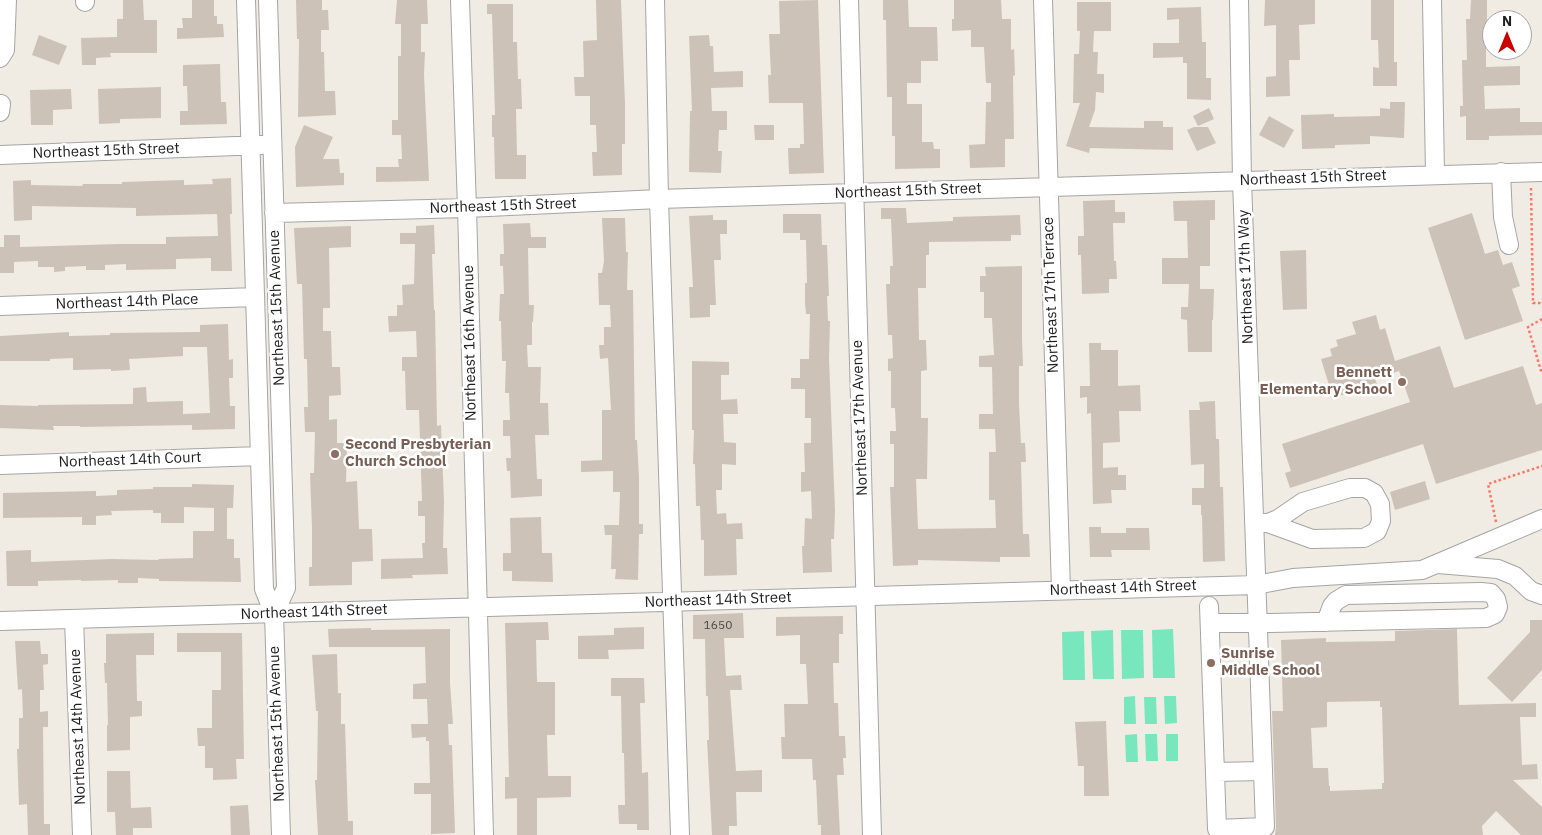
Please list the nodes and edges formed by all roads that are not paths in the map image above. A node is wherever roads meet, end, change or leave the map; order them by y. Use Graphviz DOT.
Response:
graph roads {
  1 [pos="7,0"];
  2 [pos="246,0"];
  3 [pos="268,0"];
  4 [pos="460,0"];
  5 [pos="655,0"];
  6 [pos="849,0"];
  7 [pos="1043,0"];
  8 [pos="1239,0"];
  9 [pos="1432,0"];
  10 [pos="3,28"];
  11 [pos="0,58"];
  12 [pos="272,145"];
  13 [pos="250,146"];
  14 [pos="0,155"];
  15 [pos="1501,172"];
  16 [pos="1435,174"];
  17 [pos="1537,178"];
  18 [pos="1242,180"];
  19 [pos="1048,187"];
  20 [pos="853,193"];
  21 [pos="659,199"];
  22 [pos="467,208"];
  23 [pos="274,213"];
  24 [pos="1509,245"];
  25 [pos="255,297"];
  26 [pos="0,306"];
  27 [pos="260,456"];
  28 [pos="0,465"];
  29 [pos="1542,518"];
  30 [pos="1261,523"];
  31 [pos="1435,564"];
  32 [pos="1256,585"];
  33 [pos="1060,590"];
  34 [pos="1542,595"];
  35 [pos="865,596"];
  36 [pos="673,601"];
  37 [pos="477,607"];
  38 [pos="274,614"];
  39 [pos="74,619"];
  40 [pos="0,621"];
  41 [pos="1326,622"];
  42 [pos="1257,623"];
  43 [pos="1263,771"];
  44 [pos="1215,772"];
  45 [pos="82,835"];
  46 [pos="281,835"];
  47 [pos="484,835"];
  48 [pos="680,835"];
  49 [pos="872,835"];
  1 -- 10 [label="street"];
  2 -- 13 [label="street, Northeast 15th Avenue"];
  3 -- 12 [label="street, Northeast 15th Avenue"];
  4 -- 22 [label="street, Northeast 16th Avenue"];
  5 -- 21 [label="street"];
  6 -- 20 [label="street, Northeast 17th Avenue"];
  7 -- 19 [label="street, Northeast 17th Terrace"];
  8 -- 18 [label="street, Northeast 17th Way"];
  9 -- 16 [label="street"];
  10 -- 11 [label="street"];
  12 -- 13 [label="street, Northeast 15th Street"];
  12 -- 23 [label="street, Northeast 15th Avenue"];
  13 -- 14 [label="street, Northeast 15th Street"];
  13 -- 25 [label="street, Northeast 15th Avenue"];
  15 -- 16 [label="street, Northeast 15th Street"];
  15 -- 17 [label="street, Northeast 15th Street"];
  15 -- 24 [label="street"];
  16 -- 18 [label="street, Northeast 15th Street"];
  18 -- 19 [label="street, Northeast 15th Street"];
  18 -- 30 [label="street, Northeast 17th Way"];
  19 -- 20 [label="street, Northeast 15th Street"];
  19 -- 33 [label="street, Northeast 17th Terrace"];
  20 -- 21 [label="street, Northeast 15th Street"];
  20 -- 35 [label="street, Northeast 17th Avenue"];
  21 -- 22 [label="street, Northeast 15th Street"];
  21 -- 36 [label="street"];
  22 -- 23 [label="street, Northeast 15th Street"];
  22 -- 37 [label="street, Northeast 16th Avenue"];
  23 -- 38 [label="street, Northeast 15th Avenue"];
  25 -- 26 [label="street, Northeast 14th Place"];
  25 -- 27 [label="street, Northeast 15th Avenue"];
  27 -- 28 [label="street, Northeast 14th Court"];
  27 -- 38 [label="street, Northeast 15th Avenue"];
  29 -- 31 [label="street, Northeast 14th Street"];
  30 -- 30 [label="street"];
  30 -- 32 [label="street, Northeast 17th Way"];
  31 -- 32 [label="street, Northeast 14th Street"];
  31 -- 34 [label="street, Northeast 14th Street"];
  32 -- 33 [label="street, Northeast 14th Street"];
  32 -- 42 [label="street, Northeast 17th Way"];
  33 -- 35 [label="street, Northeast 14th Street"];
  35 -- 36 [label="street, Northeast 14th Street"];
  35 -- 49 [label="street, Northeast 17th Avenue"];
  36 -- 37 [label="street, Northeast 14th Street"];
  36 -- 48 [label="street"];
  37 -- 38 [label="street, Northeast 14th Street"];
  37 -- 47 [label="street, Northeast 16th Avenue"];
  38 -- 39 [label="street, Northeast 14th Street"];
  38 -- 46 [label="street, Northeast 15th Avenue"];
  39 -- 40 [label="street, Northeast 14th Street"];
  39 -- 45 [label="street, Northeast 14th Avenue"];
  41 -- 41 [label="street"];
  41 -- 42 [label="street"];
  42 -- 43 [label="street, Northeast 17th Way"];
  42 -- 44 [label="street"];
  43 -- 44 [label="street"];
  43 -- 44 [label="street, Northeast 17th Way"];
}
